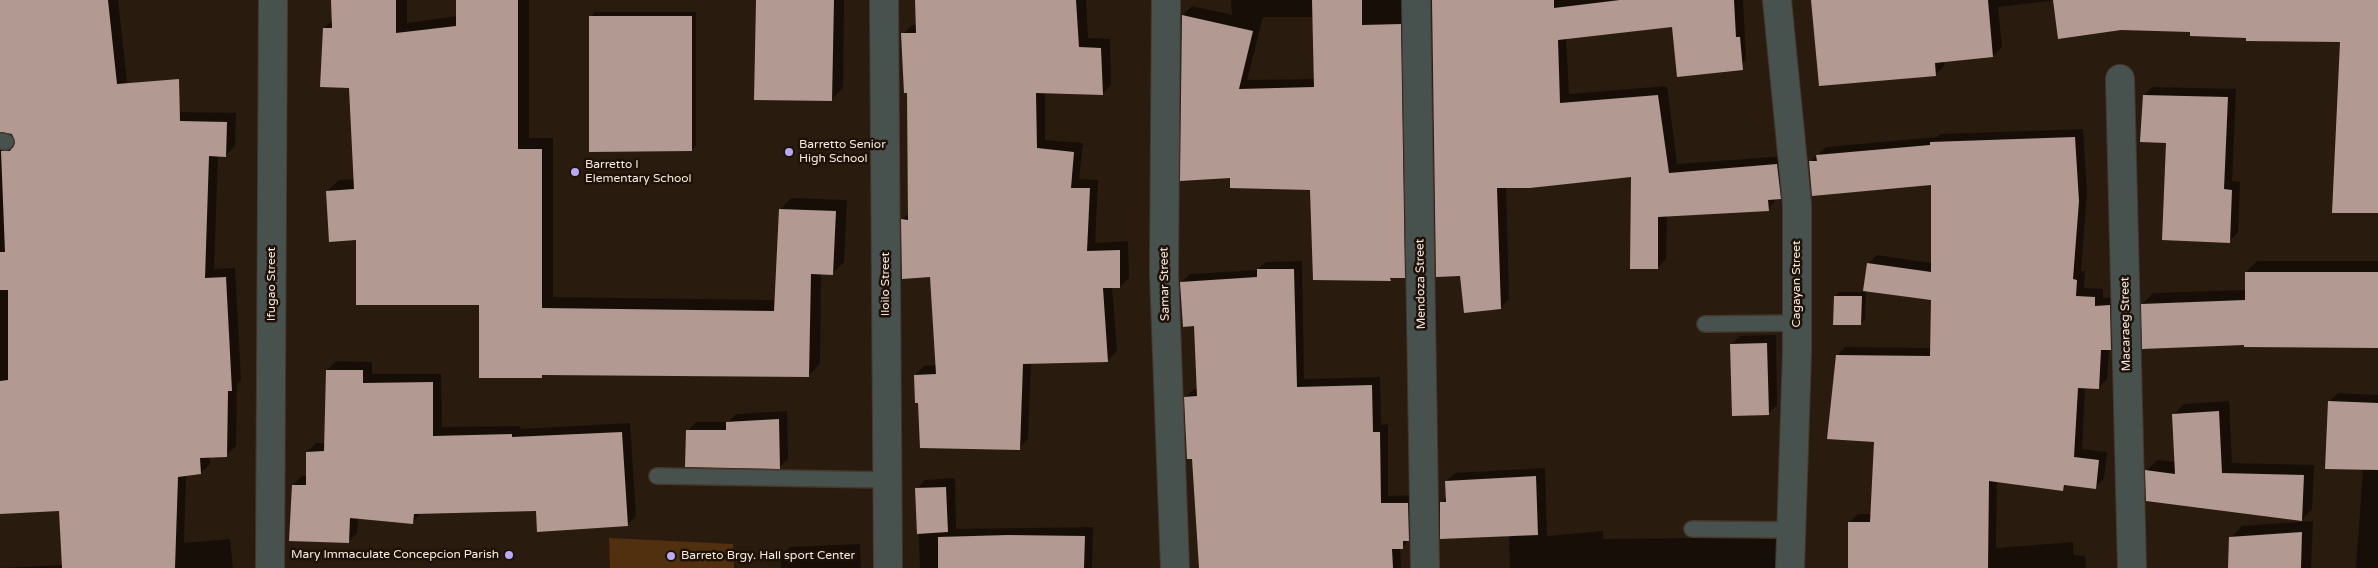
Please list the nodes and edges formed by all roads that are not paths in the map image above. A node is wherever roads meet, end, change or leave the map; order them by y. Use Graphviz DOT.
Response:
graph roads {
  1 [pos="273,0"];
  2 [pos="884,0"];
  3 [pos="1166,0"];
  4 [pos="1416,0"];
  5 [pos="1777,0"];
  6 [pos="2120,79"];
  7 [pos="1705,324"];
  8 [pos="1796,324"];
  9 [pos="657,476"];
  10 [pos="888,480"];
  11 [pos="1692,529"];
  12 [pos="1790,530"];
  13 [pos="270,568"];
  14 [pos="888,568"];
  15 [pos="1175,568"];
  16 [pos="1425,568"];
  17 [pos="1790,568"];
  18 [pos="2132,568"];
  1 -- 13 [label="street, Ifugao Street"];
  2 -- 10 [label="street, Iloilo Street"];
  3 -- 15 [label="street, Samar Street"];
  4 -- 16 [label="street, Mendoza Street"];
  5 -- 8 [label="street, Cagayan Street"];
  6 -- 18 [label="street, Macaraeg Street"];
  7 -- 8 [label="lane"];
  8 -- 12 [label="street, Cagayan Street"];
  9 -- 10 [label="lane"];
  10 -- 14 [label="street, Iloilo Street"];
  11 -- 12 [label="lane"];
  12 -- 17 [label="street, Cagayan Street"];
}
